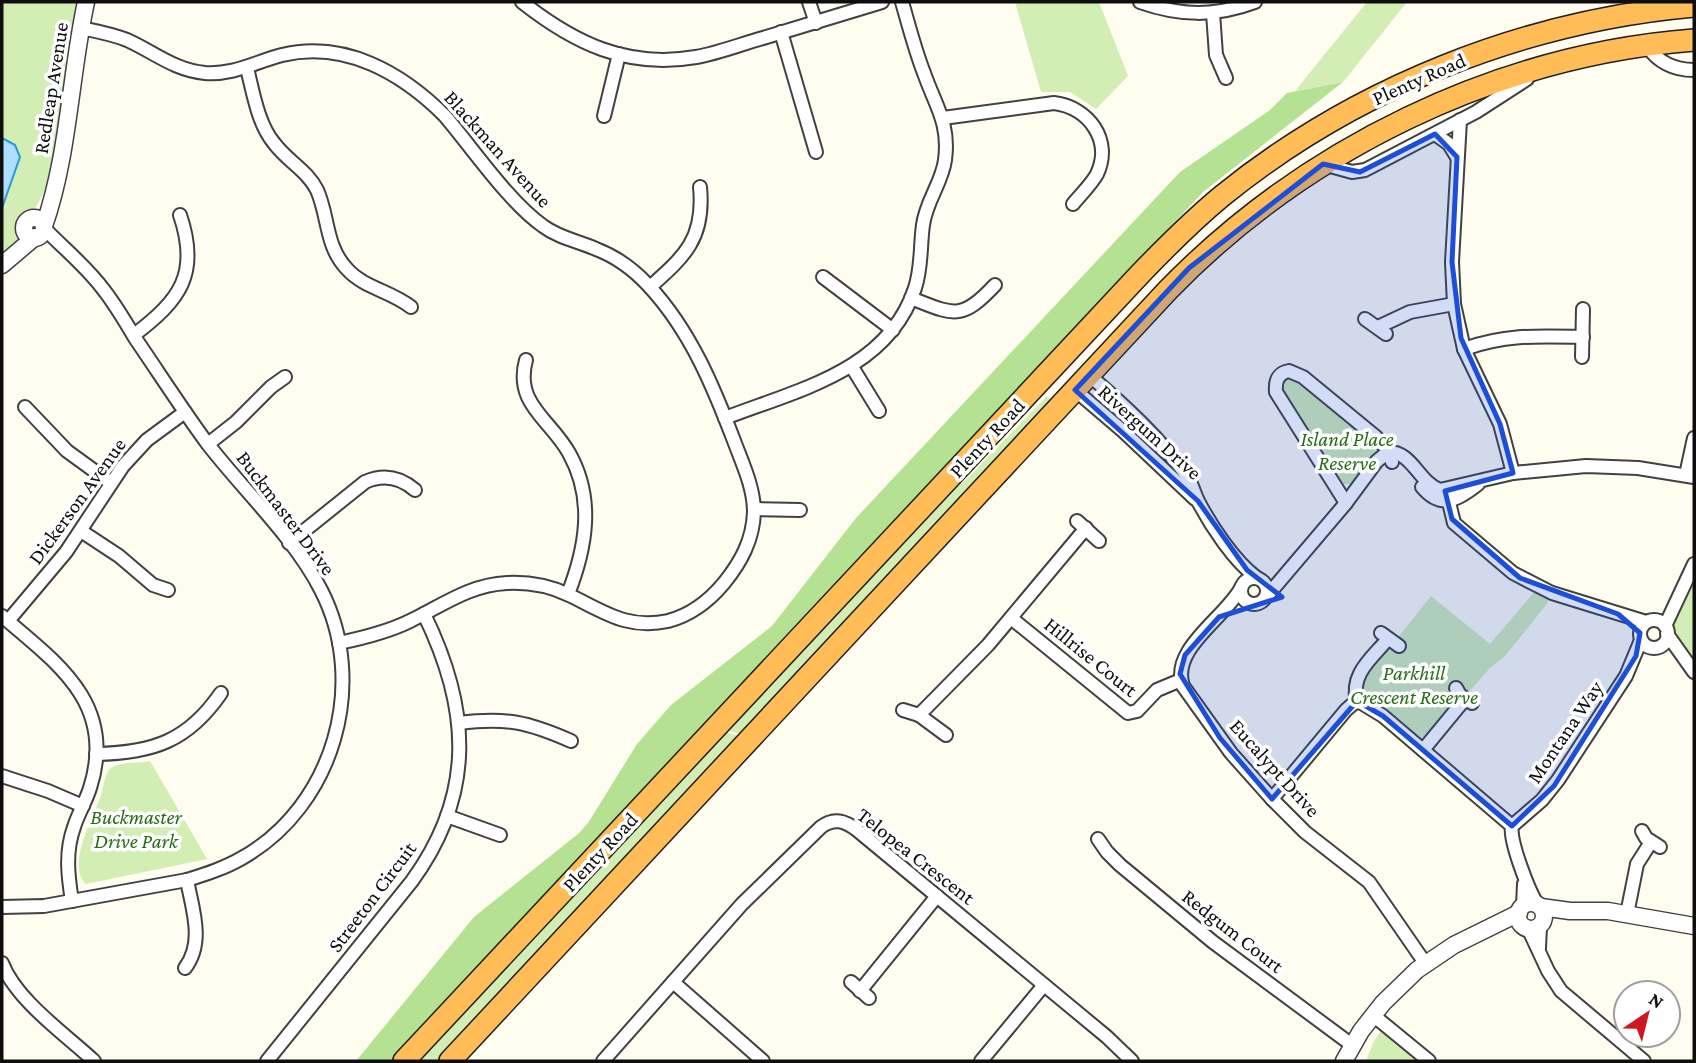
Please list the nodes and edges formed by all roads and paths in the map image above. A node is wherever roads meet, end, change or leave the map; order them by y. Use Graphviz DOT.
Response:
graph roads {
  1 [pos="86,2"];
  2 [pos="522,2"];
  3 [pos="809,2"];
  4 [pos="882,2"];
  5 [pos="902,2"];
  6 [pos="1140,2"];
  7 [pos="1255,2"];
  8 [pos="1694,6"];
  9 [pos="1197,8"];
  10 [pos="1213,13"];
  11 [pos="816,23"];
  12 [pos="81,28"];
  13 [pos="781,32"];
  14 [pos="1694,40"];
  15 [pos="1647,46"];
  16 [pos="619,54"];
  17 [pos="1545,67"];
  18 [pos="247,68"];
  19 [pos="1694,69"];
  20 [pos="1226,78"];
  21 [pos="604,116"];
  22 [pos="943,118"];
  23 [pos="1460,120"];
  24 [pos="1434,134"];
  25 [pos="816,152"];
  26 [pos="1457,157"];
  27 [pos="1323,164"];
  28 [pos="700,187"];
  29 [pos="1073,204"];
  30 [pos="180,215"];
  31 [pos="36,229"];
  32 [pos="7,260"];
  33 [pos="823,277"];
  34 [pos="995,285"];
  35 [pos="650,287"];
  36 [pos="911,298"];
  37 [pos="1454,304"];
  38 [pos="411,307"];
  39 [pos="1583,309"];
  40 [pos="1365,319"];
  41 [pos="893,330"];
  42 [pos="134,335"];
  43 [pos="1583,337"];
  44 [pos="1464,349"];
  45 [pos="1582,357"];
  46 [pos="526,360"];
  47 [pos="1059,362"];
  48 [pos="852,367"];
  49 [pos="285,377"];
  50 [pos="1082,382"];
  51 [pos="25,407"];
  52 [pos="879,411"];
  53 [pos="186,412"];
  54 [pos="725,418"];
  55 [pos="1694,438"];
  56 [pos="208,444"];
  57 [pos="1390,457"];
  58 [pos="1513,473"];
  59 [pos="1690,476"];
  60 [pos="111,483"];
  61 [pos="415,490"];
  62 [pos="1447,495"];
  63 [pos="1198,501"];
  64 [pos="1346,503"];
  65 [pos="754,509"];
  66 [pos="800,510"];
  67 [pos="81,531"];
  68 [pos="1099,541"];
  69 [pos="289,543"];
  70 [pos="1233,555"];
  71 [pos="1694,564"];
  72 [pos="1290,570"];
  73 [pos="1259,578"];
  74 [pos="1242,586"];
  75 [pos="168,590"];
  76 [pos="568,594"];
  77 [pos="1267,596"];
  78 [pos="1251,604"];
  79 [pos="424,614"];
  80 [pos="1219,617"];
  81 [pos="1011,618"];
  82 [pos="5,619"];
  83 [pos="1653,634"];
  84 [pos="1389,640"];
  85 [pos="339,643"];
  86 [pos="1694,672"];
  87 [pos="1181,680"];
  88 [pos="1456,688"];
  89 [pos="221,693"];
  90 [pos="1357,702"];
  91 [pos="903,710"];
  92 [pos="919,715"];
  93 [pos="459,723"];
  94 [pos="946,735"];
  95 [pos="571,741"];
  96 [pos="1423,750"];
  97 [pos="96,754"];
  98 [pos="2,776"];
  99 [pos="1272,799"];
  100 [pos="83,806"];
  101 [pos="447,816"];
  102 [pos="1513,826"];
  103 [pos="500,835"];
  104 [pos="1098,839"];
  105 [pos="1651,840"];
  106 [pos="187,880"];
  107 [pos="937,896"];
  108 [pos="72,901"];
  109 [pos="2,906"];
  110 [pos="1627,914"];
  111 [pos="1532,916"];
  112 [pos="1694,926"];
  113 [pos="2,963"];
  114 [pos="1425,963"];
  115 [pos="185,968"];
  116 [pos="673,982"];
  117 [pos="1044,985"];
  118 [pos="860,990"];
  119 [pos="1373,1015"];
  120 [pos="1352,1045"];
  121 [pos="94,1061"];
  122 [pos="267,1061"];
  123 [pos="404,1061"];
  124 [pos="450,1061"];
  125 [pos="603,1061"];
  126 [pos="763,1061"];
  127 [pos="981,1061"];
  128 [pos="1132,1061"];
  129 [pos="1344,1061"];
  130 [pos="1429,1061"];
  131 [pos="1644,1061"];
  1 -- 12 [label="street, Redleap Avenue"];
  2 -- 16 [label="street"];
  3 -- 11 [label="street"];
  4 -- 11 [label="street"];
  5 -- 22 [label="street"];
  6 -- 9 [label="street"];
  7 -- 10 [label="street"];
  8 -- 47 [label="highway, Plenty Road"];
  9 -- 10 [label="street"];
  10 -- 20 [label="street"];
  11 -- 13 [label="street"];
  12 -- 18 [label="street, Blackman Avenue"];
  12 -- 31 [label="street, Redleap Avenue"];
  13 -- 16 [label="street"];
  13 -- 25 [label="street"];
  14 -- 15 [label="highway, Plenty Road"];
  15 -- 17 [label="highway, Plenty Road"];
  15 -- 19 [label="street"];
  16 -- 21 [label="street"];
  17 -- 23 [label="street, Plenty Road"];
  17 -- 27 [label="highway, Plenty Road"];
  18 -- 35 [label="street, Blackman Avenue"];
  18 -- 38 [label="street"];
  22 -- 29 [label="street"];
  22 -- 36 [label="street"];
  23 -- 24 [label="street, Plenty Road"];
  23 -- 26 [label="street"];
  24 -- 26 [label="street"];
  24 -- 27 [label="street, Plenty Road"];
  26 -- 37 [label="street"];
  27 -- 50 [label="highway, Plenty Road"];
  28 -- 35 [label="street"];
  30 -- 42 [label="street"];
  31 -- 32 [label="street, Redleap Avenue"];
  31 -- 42 [label="street, Buckmaster Drive"];
  33 -- 41 [label="street"];
  34 -- 36 [label="street"];
  35 -- 54 [label="street, Blackman Avenue"];
  36 -- 41 [label="street"];
  37 -- 40 [label="street"];
  37 -- 44 [label="street"];
  39 -- 43 [label="street"];
  41 -- 48 [label="street"];
  42 -- 53 [label="street, Buckmaster Drive"];
  43 -- 44 [label="street"];
  43 -- 45 [label="street"];
  44 -- 58 [label="street"];
  46 -- 76 [label="street"];
  47 -- 50 [label="highway"];
  47 -- 123 [label="highway, Plenty Road"];
  48 -- 52 [label="street"];
  48 -- 54 [label="street"];
  49 -- 56 [label="street"];
  50 -- 63 [label="street, Rivergum Drive"];
  50 -- 63 [label="street, Rivergum Drive"];
  50 -- 124 [label="highway, Plenty Road"];
  51 -- 60 [label="street"];
  53 -- 56 [label="street, Buckmaster Drive"];
  53 -- 60 [label="street, Dickerson Avenue"];
  54 -- 65 [label="street, Blackman Avenue"];
  55 -- 59 [label="street"];
  56 -- 69 [label="street, Buckmaster Drive"];
  57 -- 62 [label="street"];
  57 -- 64 [label="street"];
  57 -- 64 [label="street"];
  58 -- 59 [label="street"];
  58 -- 62 [label="street"];
  60 -- 67 [label="street, Dickerson Avenue"];
  61 -- 69 [label="street"];
  62 -- 83 [label="street"];
  63 -- 70 [label="street, Rivergum Drive"];
  64 -- 72 [label="street"];
  65 -- 66 [label="street"];
  65 -- 76 [label="street, Blackman Avenue"];
  67 -- 75 [label="street"];
  67 -- 82 [label="street, Dickerson Avenue"];
  68 -- 81 [label="street, Hillrise Court"];
  69 -- 85 [label="street, Buckmaster Drive"];
  70 -- 73 [label="street, Rivergum Drive"];
  70 -- 74 [label="street, Rivergum Drive"];
  71 -- 83 [label="street, Montana Way"];
  72 -- 73 [label="street"];
  72 -- 77 [label="street"];
  73 -- 74 [label="street"];
  73 -- 77 [label="street"];
  74 -- 78 [label="street"];
  74 -- 80 [label="street"];
  76 -- 79 [label="street, Blackman Avenue"];
  77 -- 78 [label="street"];
  78 -- 80 [label="street"];
  79 -- 85 [label="street, Blackman Avenue"];
  79 -- 93 [label="street, Streeton Circuit"];
  80 -- 87 [label="street"];
  81 -- 87 [label="street, Hillrise Court"];
  81 -- 92 [label="street, Hillrise Court"];
  82 -- 97 [label="street"];
  83 -- 86 [label="street"];
  83 -- 102 [label="street, Montana Way"];
  84 -- 90 [label="street"];
  85 -- 106 [label="street, Buckmaster Drive"];
  87 -- 99 [label="street, Eucalypt Drive"];
  88 -- 96 [label="street"];
  89 -- 97 [label="street"];
  90 -- 96 [label="street"];
  90 -- 99 [label="street"];
  91 -- 92 [label="street"];
  92 -- 94 [label="street"];
  93 -- 95 [label="street"];
  93 -- 101 [label="street, Streeton Circuit"];
  96 -- 102 [label="street"];
  97 -- 100 [label="street"];
  98 -- 100 [label="street"];
  99 -- 114 [label="street, Eucalypt Drive"];
  100 -- 108 [label="street"];
  101 -- 103 [label="street"];
  101 -- 122 [label="street, Streeton Circuit"];
  102 -- 111 [label="street"];
  104 -- 120 [label="street, Redgum Court"];
  105 -- 110 [label="street"];
  106 -- 108 [label="street, Buckmaster Drive"];
  106 -- 115 [label="street"];
  107 -- 116 [label="street, Telopea Crescent"];
  107 -- 117 [label="street, Telopea Crescent"];
  107 -- 118 [label="street"];
  108 -- 109 [label="street, Buckmaster Drive"];
  110 -- 111 [label="street"];
  110 -- 112 [label="street"];
  111 -- 114 [label="street"];
  111 -- 131 [label="street"];
  113 -- 121 [label="street"];
  114 -- 119 [label="street"];
  116 -- 125 [label="street, Telopea Crescent"];
  116 -- 126 [label="street"];
  117 -- 127 [label="street"];
  117 -- 128 [label="street, Telopea Crescent"];
  119 -- 120 [label="street"];
  119 -- 130 [label="street"];
  120 -- 129 [label="street"];
}
